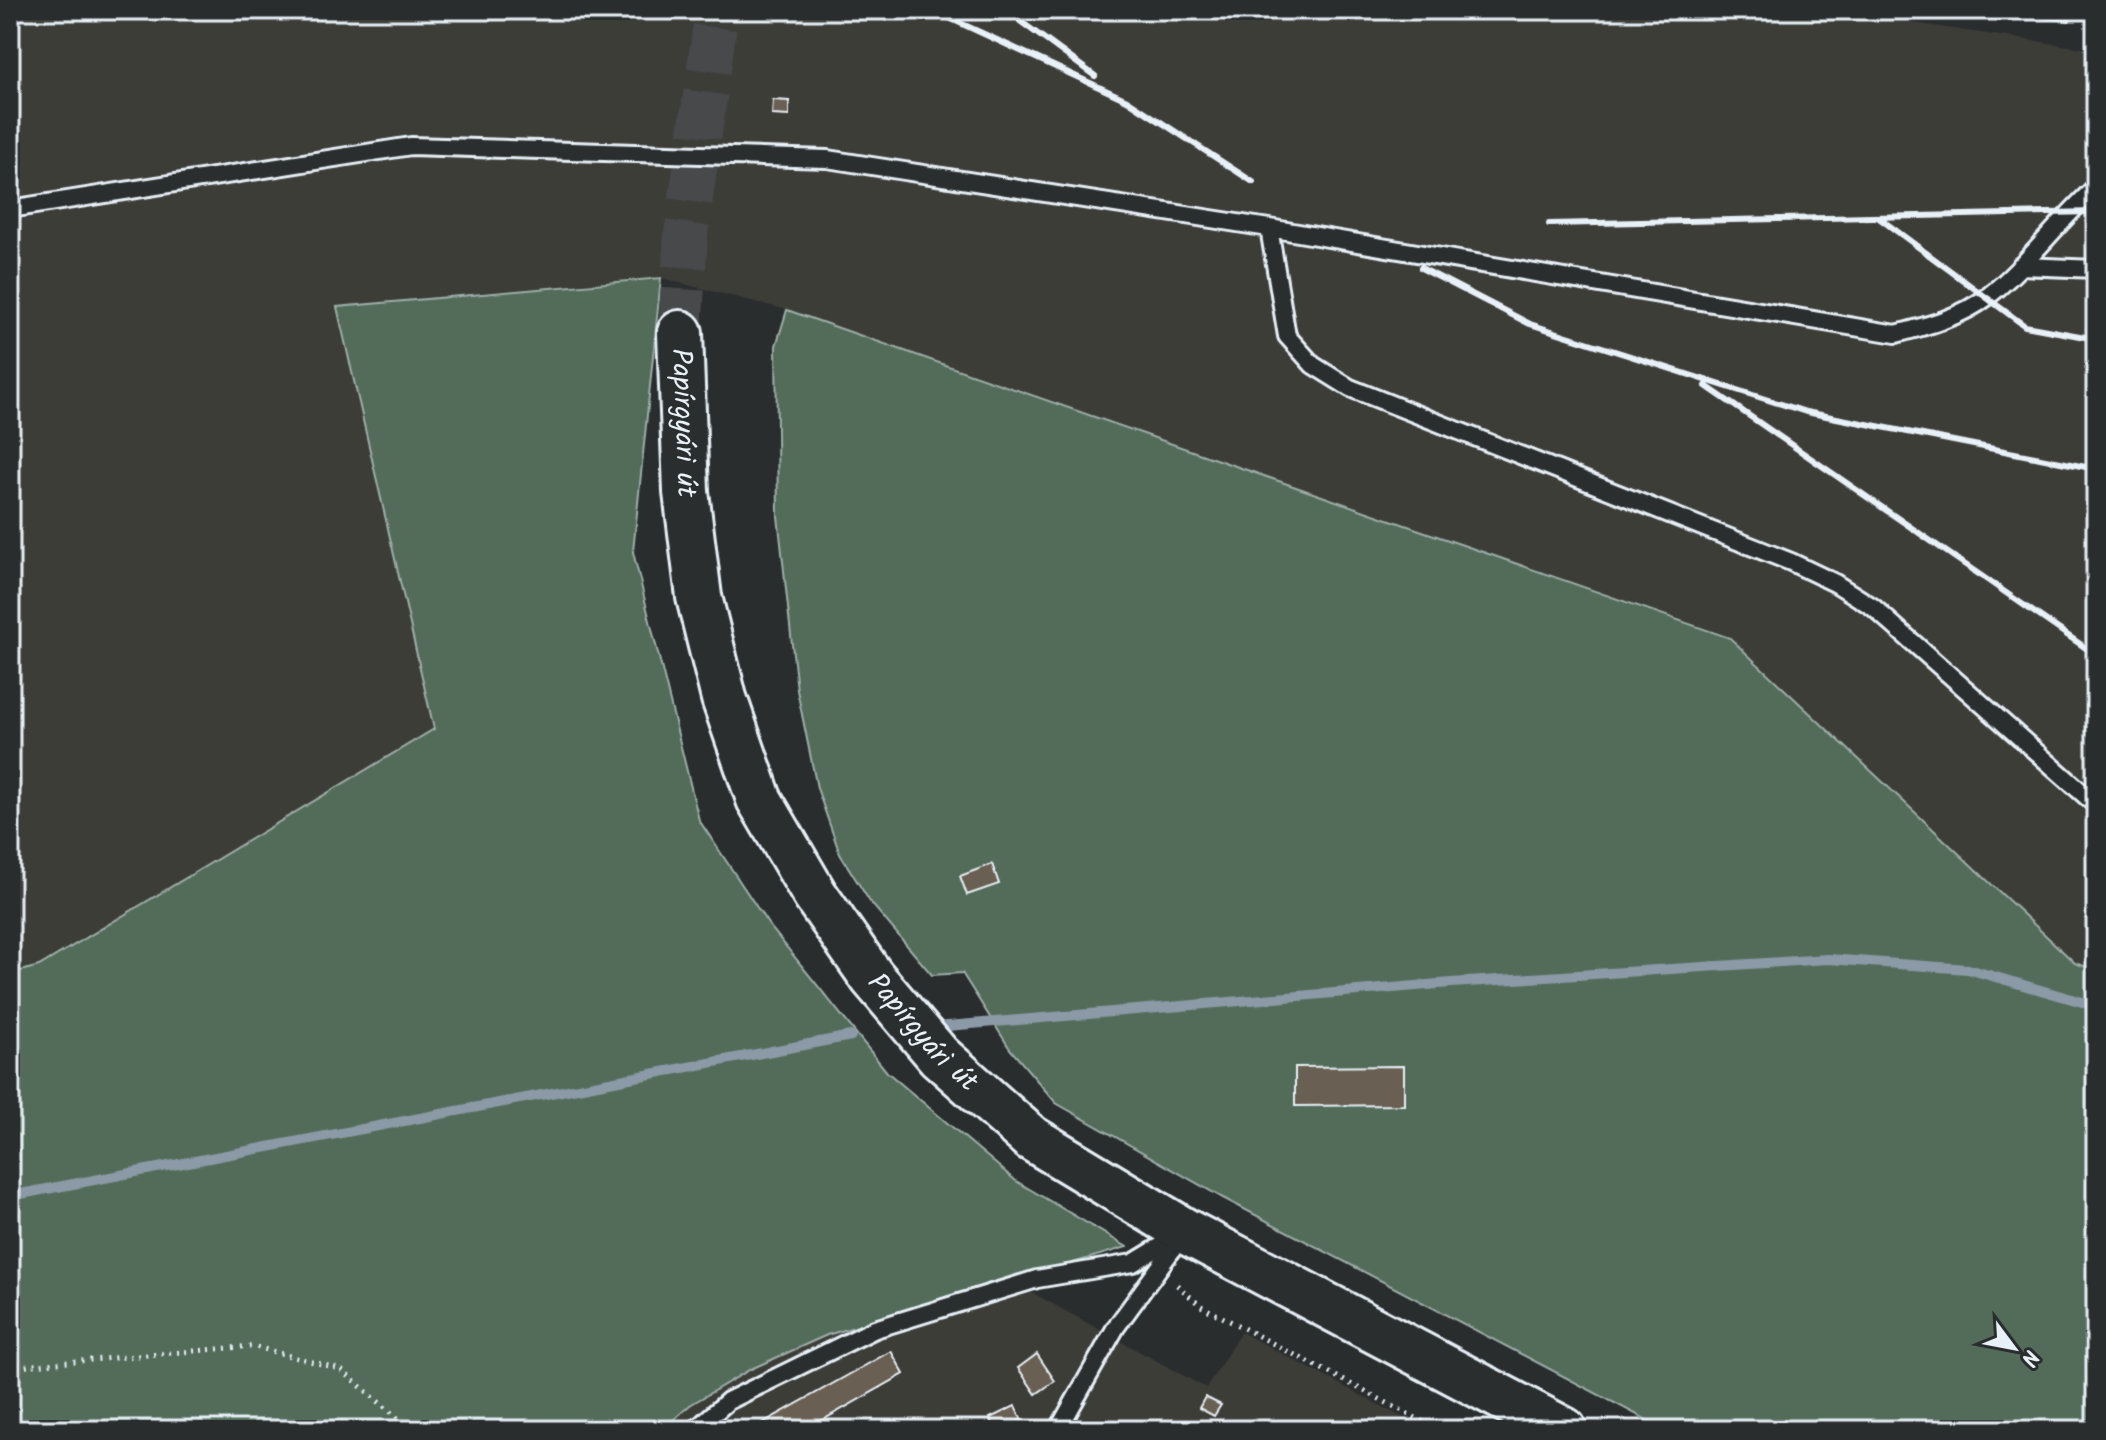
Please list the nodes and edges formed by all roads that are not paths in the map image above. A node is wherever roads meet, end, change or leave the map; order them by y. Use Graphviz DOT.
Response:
graph roads {
  1 [pos="2096,187"];
  2 [pos="10,209"];
  3 [pos="1269,228"];
  4 [pos="2020,266"];
  5 [pos="2096,269"];
  6 [pos="680,333"];
  7 [pos="2096,805"];
  8 [pos="1185,1231"];
  9 [pos="695,1430"];
  10 [pos="1058,1430"];
  11 [pos="1564,1430"];
  1 -- 4 [label="lane"];
  2 -- 3 [label="lane"];
  3 -- 4 [label="lane"];
  3 -- 7 [label="lane"];
  4 -- 5 [label="lane"];
  6 -- 8 [label="street, Papírgyári út"];
  8 -- 9 [label="lane"];
  8 -- 10 [label="lane"];
  8 -- 11 [label="street, Papírgyári út"];
}
